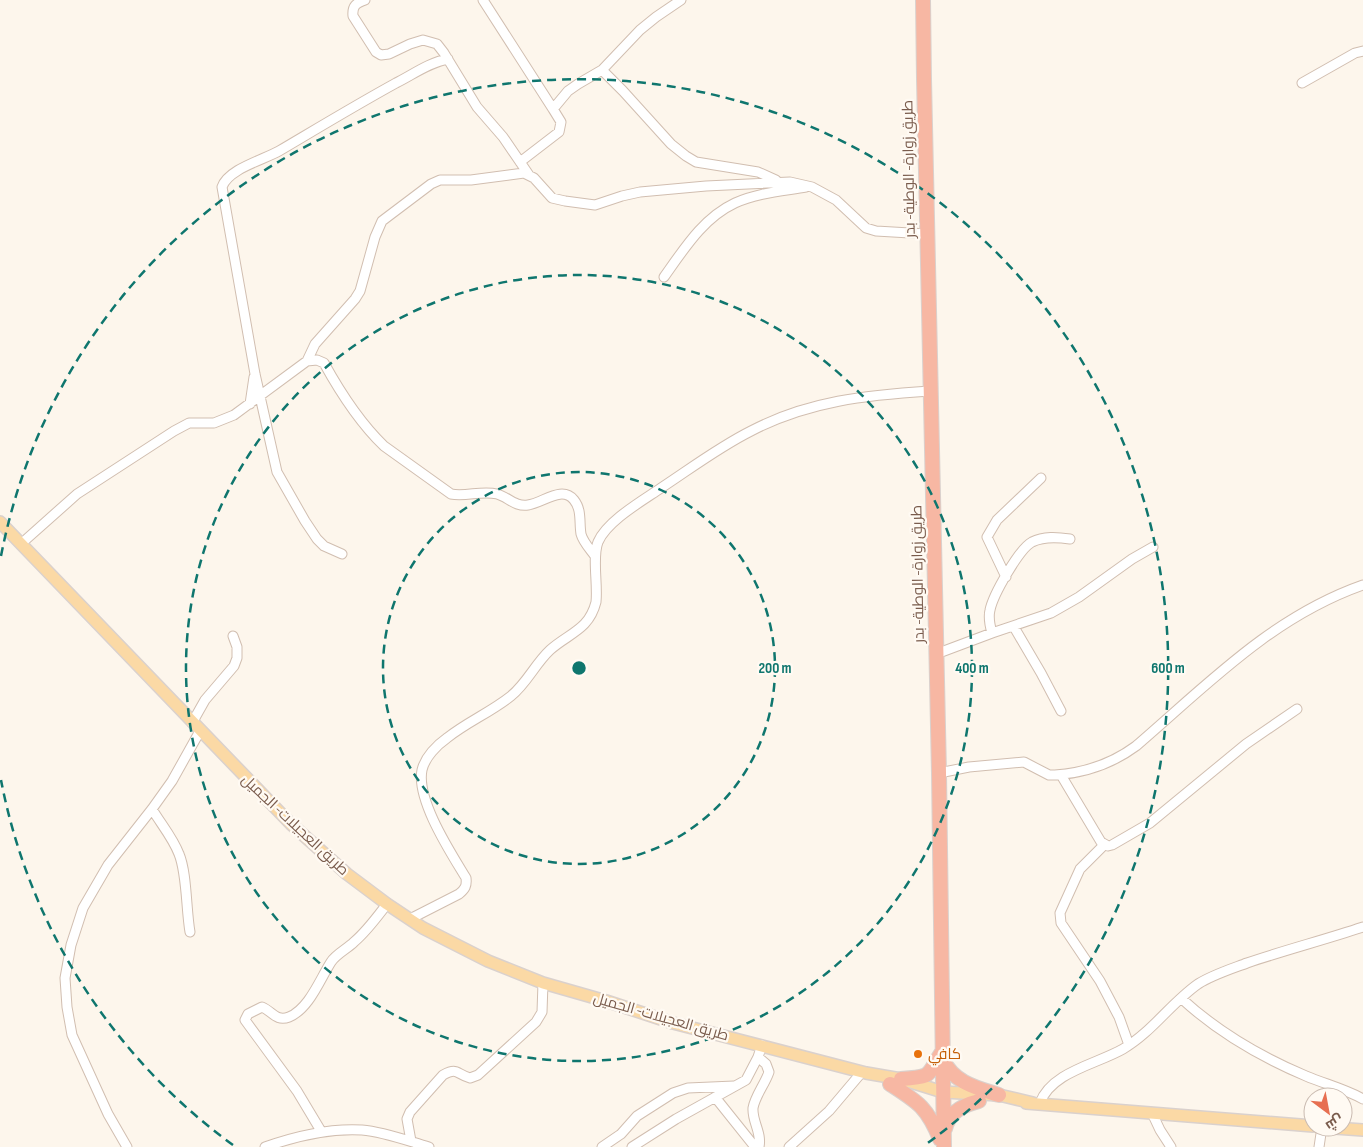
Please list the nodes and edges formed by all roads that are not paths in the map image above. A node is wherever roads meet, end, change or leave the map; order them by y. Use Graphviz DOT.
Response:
graph roads {
  1 [pos="365,0"];
  2 [pos="483,0"];
  3 [pos="681,0"];
  4 [pos="923,0"];
  5 [pos="1363,50"];
  6 [pos="448,60"];
  7 [pos="602,70"];
  8 [pos="1302,83"];
  9 [pos="553,108"];
  10 [pos="520,162"];
  11 [pos="529,174"];
  12 [pos="779,181"];
  13 [pos="812,187"];
  14 [pos="927,234"];
  15 [pos="664,276"];
  16 [pos="315,344"];
  17 [pos="307,361"];
  18 [pos="324,363"];
  19 [pos="254,374"];
  20 [pos="930,391"];
  21 [pos="260,396"];
  22 [pos="250,404"];
  23 [pos="1041,478"];
  24 [pos="0,522"];
  25 [pos="1070,539"];
  26 [pos="22,543"];
  27 [pos="1152,547"];
  28 [pos="342,554"];
  29 [pos="596,556"];
  30 [pos="1006,577"];
  31 [pos="1363,585"];
  32 [pos="1014,627"];
  33 [pos="992,633"];
  34 [pos="233,636"];
  35 [pos="936,654"];
  36 [pos="1297,709"];
  37 [pos="1060,711"];
  38 [pos="196,727"];
  39 [pos="939,773"];
  40 [pos="1061,775"];
  41 [pos="152,810"];
  42 [pos="1104,845"];
  43 [pos="387,904"];
  44 [pos="410,919"];
  45 [pos="1363,927"];
  46 [pos="190,932"];
  47 [pos="543,983"];
  48 [pos="1182,999"];
  49 [pos="762,1045"];
  50 [pos="1129,1045"];
  51 [pos="943,1055"];
  52 [pos="758,1057"];
  53 [pos="864,1073"];
  54 [pos="896,1081"];
  55 [pos="737,1086"];
  56 [pos="943,1096"];
  57 [pos="999,1096"];
  58 [pos="715,1097"];
  59 [pos="1363,1099"];
  60 [pos="979,1102"];
  61 [pos="1036,1103"];
  62 [pos="1152,1112"];
  63 [pos="1303,1125"];
  64 [pos="321,1131"];
  65 [pos="621,1134"];
  66 [pos="411,1142"];
  67 [pos="944,1144"];
  68 [pos="127,1147"];
  69 [pos="265,1147"];
  70 [pos="429,1147"];
  71 [pos="602,1147"];
  72 [pos="633,1147"];
  73 [pos="755,1147"];
  74 [pos="759,1147"];
  75 [pos="789,1147"];
  76 [pos="1171,1147"];
  1 -- 6 [label="street"];
  2 -- 9 [label="street"];
  3 -- 7 [label="street"];
  4 -- 14 [label="highway, طريق زوارة- الوطية- بدر"];
  5 -- 8 [label="street"];
  6 -- 10 [label="street"];
  6 -- 19 [label="street"];
  7 -- 9 [label="street"];
  7 -- 12 [label="street"];
  9 -- 10 [label="street"];
  10 -- 11 [label="street"];
  11 -- 12 [label="street"];
  11 -- 16 [label="street"];
  12 -- 13 [label="street"];
  13 -- 14 [label="street"];
  13 -- 15 [label="street"];
  14 -- 20 [label="highway, طريق زوارة- الوطية- بدر"];
  16 -- 17 [label="street"];
  16 -- 18 [label="street"];
  17 -- 18 [label="street"];
  17 -- 21 [label="street"];
  18 -- 29 [label="street"];
  19 -- 21 [label="street"];
  19 -- 22 [label="street"];
  20 -- 29 [label="street"];
  20 -- 35 [label="highway, طريق زوارة- الوطية- بدر"];
  21 -- 22 [label="street"];
  21 -- 28 [label="street"];
  22 -- 26 [label="street"];
  23 -- 30 [label="street"];
  24 -- 26 [label="main road, طريق العجيلات- الجميل"];
  25 -- 30 [label="street"];
  26 -- 38 [label="main road, طريق العجيلات- الجميل"];
  27 -- 32 [label="street"];
  29 -- 44 [label="street"];
  30 -- 33 [label="street"];
  31 -- 40 [label="street"];
  32 -- 33 [label="street"];
  32 -- 37 [label="street"];
  33 -- 35 [label="street"];
  34 -- 38 [label="street"];
  35 -- 39 [label="highway, طريق زوارة- الوطية- بدر"];
  36 -- 42 [label="street"];
  38 -- 41 [label="street"];
  38 -- 43 [label="main road, طريق العجيلات- الجميل"];
  39 -- 40 [label="street"];
  39 -- 51 [label="highway, طريق زوارة- الوطية- بدر"];
  40 -- 42 [label="street"];
  41 -- 46 [label="street"];
  41 -- 68 [label="street"];
  42 -- 50 [label="street"];
  43 -- 44 [label="main road, طريق العجيلات- الجميل"];
  43 -- 64 [label="street"];
  44 -- 47 [label="main road, طريق العجيلات- الجميل"];
  45 -- 48 [label="street"];
  47 -- 49 [label="main road, طريق العجيلات- الجميل"];
  47 -- 66 [label="street"];
  48 -- 50 [label="street"];
  48 -- 59 [label="street"];
  49 -- 52 [label="street"];
  49 -- 53 [label="main road, طريق العجيلات- الجميل"];
  50 -- 61 [label="street"];
  51 -- 54 [label="highway"];
  51 -- 56 [label="highway, طريق زوارة- الوطية- بدر"];
  51 -- 57 [label="highway"];
  52 -- 55 [label="street"];
  52 -- 74 [label="street"];
  53 -- 54 [label="main road, طريق العجيلات- الجميل"];
  53 -- 75 [label="street"];
  54 -- 56 [label="main road, طريق العجيلات- الجميل"];
  54 -- 67 [label="highway"];
  55 -- 58 [label="street"];
  55 -- 65 [label="street"];
  56 -- 57 [label="main road"];
  56 -- 60 [label="main road"];
  56 -- 67 [label="highway, طريق زوارة- الوطية- بدر"];
  57 -- 61 [label="main road"];
  58 -- 72 [label="street"];
  58 -- 73 [label="street"];
  60 -- 61 [label="main road"];
  60 -- 67 [label="highway"];
  61 -- 62 [label="main road"];
  62 -- 63 [label="main road"];
  62 -- 76 [label="street"];
  64 -- 66 [label="street"];
  64 -- 69 [label="street"];
  65 -- 71 [label="street"];
  65 -- 72 [label="street"];
  66 -- 70 [label="street"];
}
